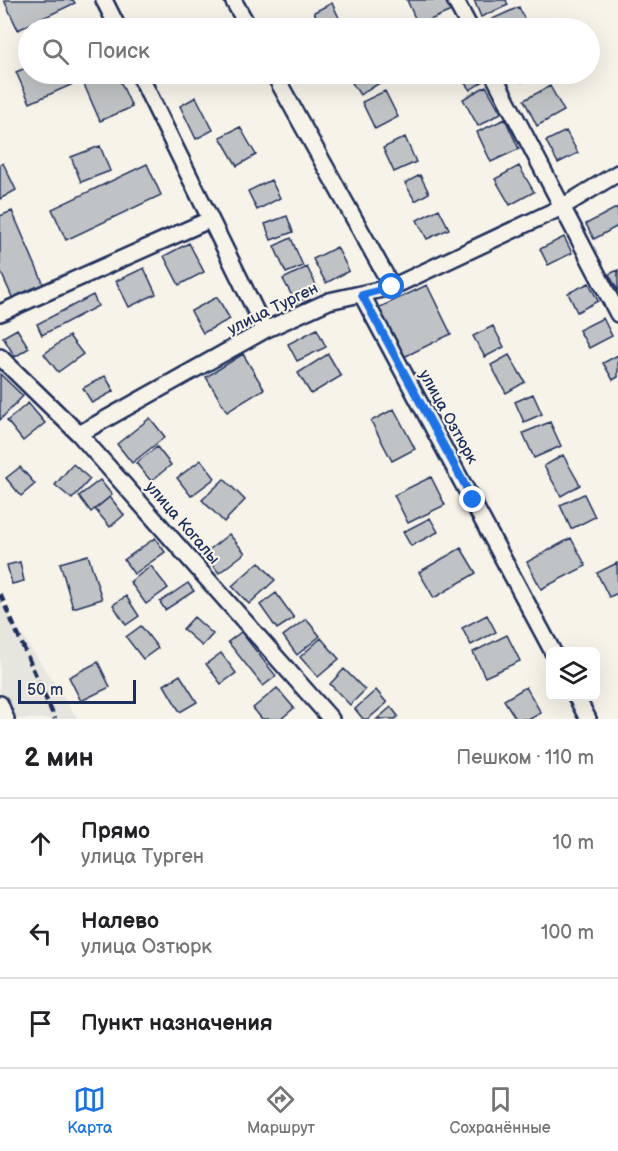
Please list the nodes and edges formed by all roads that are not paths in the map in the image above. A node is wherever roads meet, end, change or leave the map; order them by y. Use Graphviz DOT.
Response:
graph roads {
  1 [pos="104,0"];
  2 [pos="233,0"];
  3 [pos="455,0"];
  4 [pos="113,18"];
  5 [pos="243,18"];
  6 [pos="465,18"];
  7 [pos="144,84"];
  8 [pos="280,84"];
  9 [pos="498,84"];
  10 [pos="618,173"];
  11 [pos="562,207"];
  12 [pos="209,220"];
  13 [pos="392,287"];
  14 [pos="362,295"];
  15 [pos="0,313"];
  16 [pos="618,314"];
  17 [pos="265,330"];
  18 [pos="0,357"];
  19 [pos="80,434"];
  20 [pos="551,647"];
  21 [pos="579,701"];
  22 [pos="0,704"];
  23 [pos="6,719"];
  24 [pos="331,719"];
  25 [pos="588,719"];
  1 -- 4 [label="street"];
  2 -- 5 [label="street"];
  3 -- 6 [label="street"];
  7 -- 12 [label="street"];
  8 -- 13 [label="street"];
  9 -- 11 [label="street"];
  10 -- 11 [label="street, улица Турген"];
  11 -- 13 [label="street, улица Турген"];
  11 -- 16 [label="street"];
  12 -- 15 [label="street"];
  12 -- 17 [label="street"];
  13 -- 14 [label="street, улица Турген"];
  14 -- 17 [label="street, улица Турген"];
  14 -- 20 [label="street, улица Озтюрк"];
  17 -- 19 [label="street, улица Турген"];
  18 -- 19 [label="street, улица Когалы"];
  19 -- 24 [label="street, улица Когалы"];
  21 -- 25 [label="street"];
  22 -- 23 [label="street"];
}
